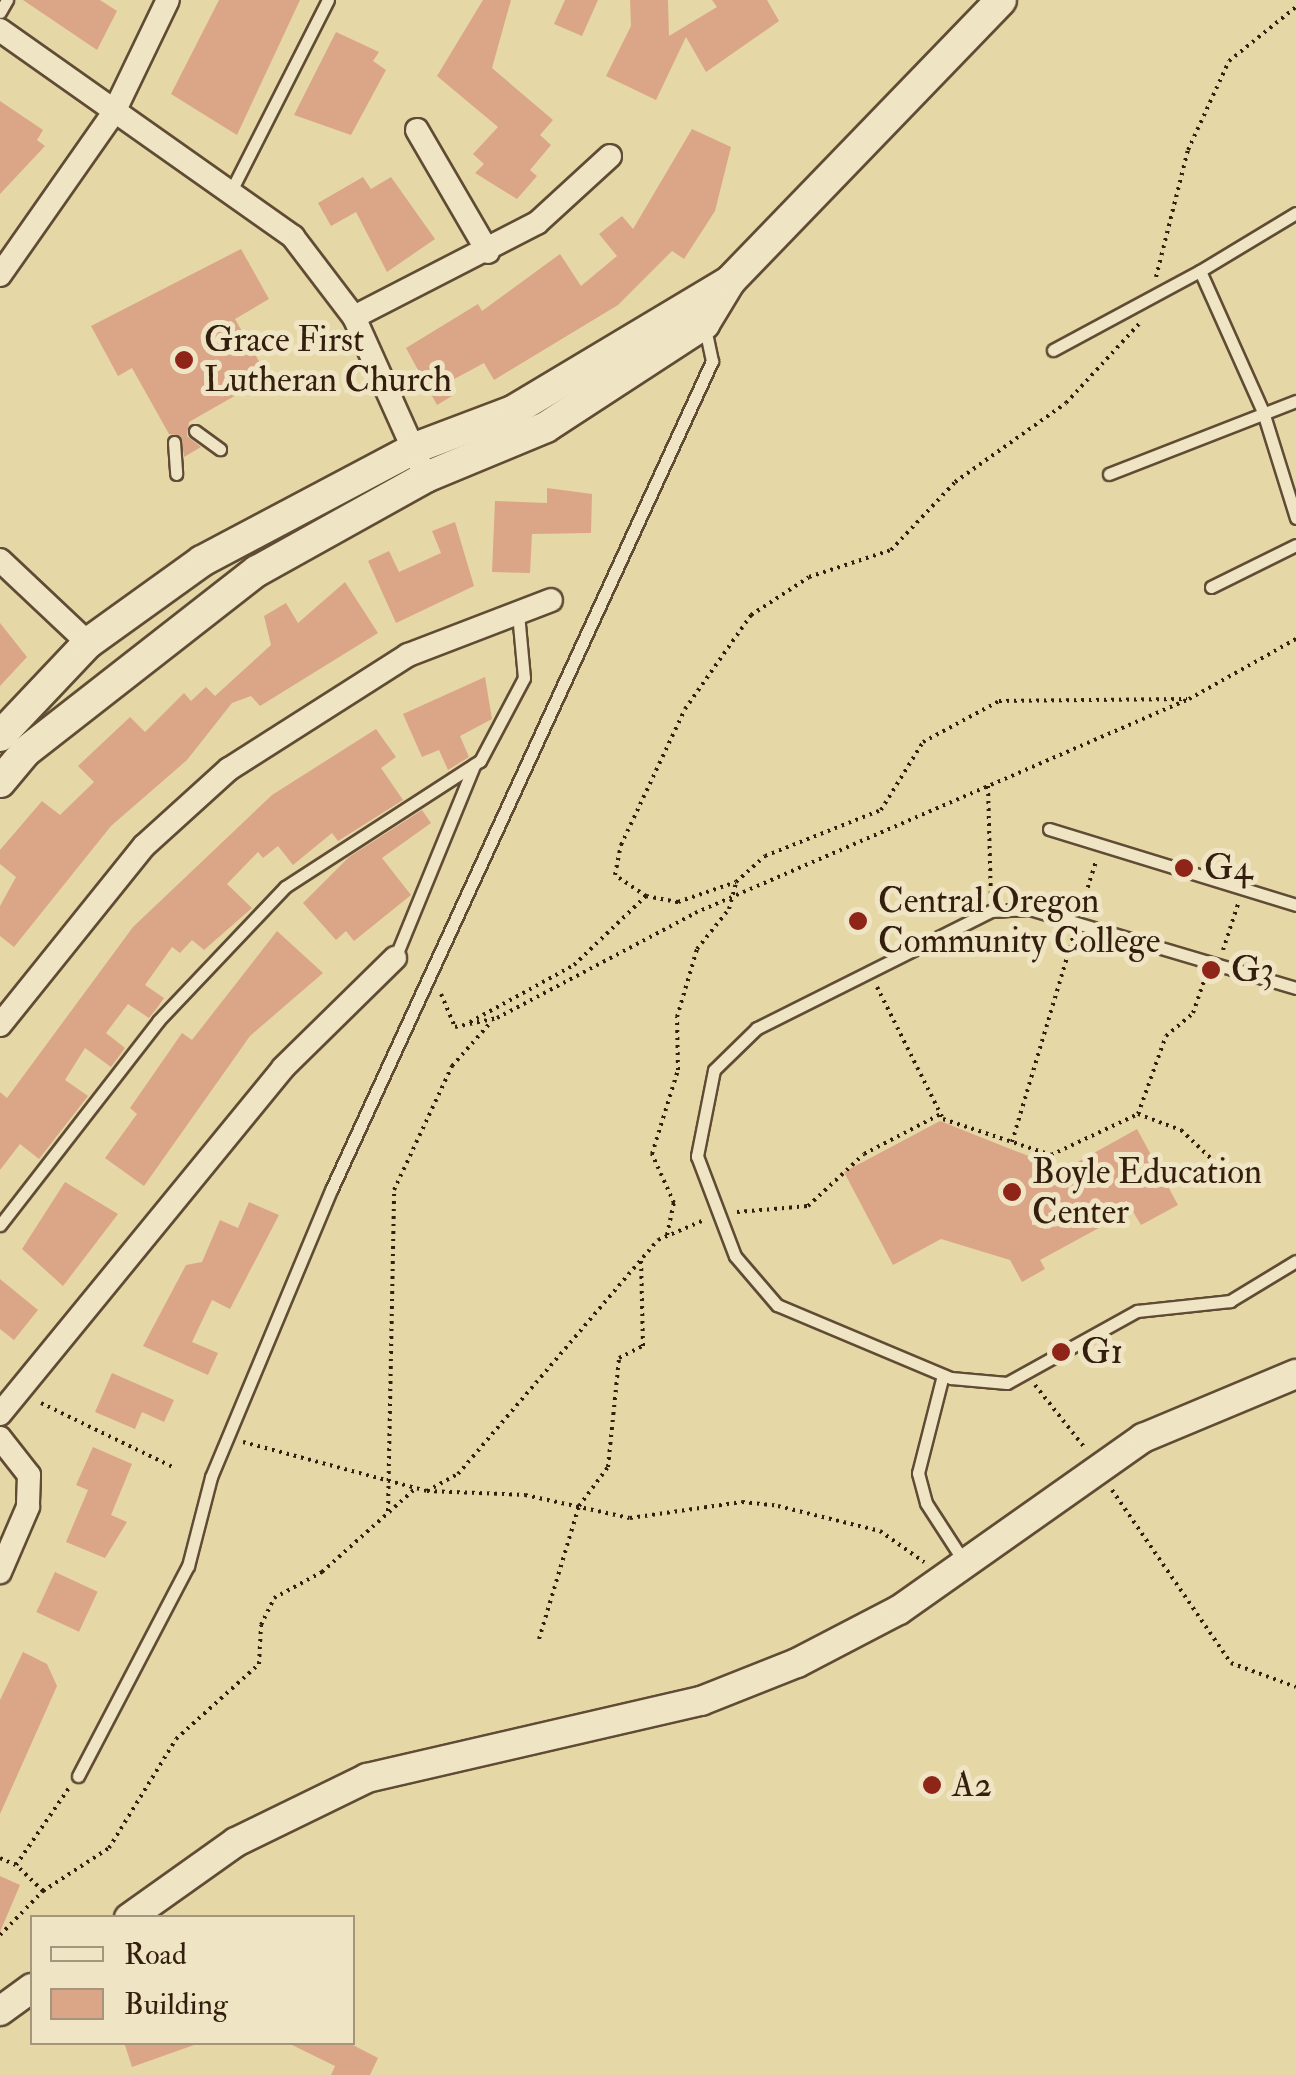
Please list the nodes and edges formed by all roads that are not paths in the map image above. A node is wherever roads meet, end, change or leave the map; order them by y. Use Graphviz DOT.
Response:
graph roads {
  1 [pos="7,0"];
  2 [pos="168,0"];
  3 [pos="328,0"];
  4 [pos="1001,0"];
  5 [pos="0,12"];
  6 [pos="0,30"];
  7 [pos="114,112"];
  8 [pos="417,130"];
  9 [pos="610,156"];
  10 [pos="232,189"];
  11 [pos="1296,213"];
  12 [pos="488,252"];
  13 [pos="1200,271"];
  14 [pos="0,275"];
  15 [pos="730,281"];
  16 [pos="354,317"];
  17 [pos="704,324"];
  18 [pos="1053,350"];
  19 [pos="1296,401"];
  20 [pos="1263,412"];
  21 [pos="194,431"];
  22 [pos="174,442"];
  23 [pos="414,448"];
  24 [pos="220,450"];
  25 [pos="176,474"];
  26 [pos="1109,474"];
  27 [pos="426,477"];
  28 [pos="1296,518"];
  29 [pos="1296,544"];
  30 [pos="0,560"];
  31 [pos="1211,586"];
  32 [pos="551,600"];
  33 [pos="518,613"];
  34 [pos="88,643"];
  35 [pos="0,736"];
  36 [pos="474,765"];
  37 [pos="0,782"];
  38 [pos="1049,829"];
  39 [pos="1296,904"];
  40 [pos="395,958"];
  41 [pos="1296,988"];
  42 [pos="0,1025"];
  43 [pos="0,1226"];
  44 [pos="1296,1261"];
  45 [pos="1296,1374"];
  46 [pos="942,1375"];
  47 [pos="0,1414"];
  48 [pos="0,1438"];
  49 [pos="955,1570"];
  50 [pos="0,1572"];
  51 [pos="78,1776"];
  52 [pos="133,1915"];
  53 [pos="30,1989"];
  54 [pos="0,2010"];
  1 -- 5 [label="lane"];
  2 -- 7 [label="street"];
  3 -- 10 [label="lane"];
  4 -- 15 [label="main road"];
  6 -- 7 [label="street"];
  7 -- 10 [label="street"];
  7 -- 14 [label="street"];
  8 -- 12 [label="street"];
  9 -- 12 [label="street"];
  10 -- 16 [label="street"];
  11 -- 13 [label="lane"];
  12 -- 16 [label="street"];
  13 -- 18 [label="lane"];
  13 -- 20 [label="lane"];
  15 -- 17 [label="main road"];
  15 -- 23 [label="main road"];
  16 -- 23 [label="street"];
  17 -- 27 [label="main road"];
  17 -- 51 [label="lane"];
  19 -- 20 [label="lane"];
  20 -- 26 [label="lane"];
  20 -- 28 [label="lane"];
  21 -- 24 [label="lane"];
  22 -- 25 [label="lane"];
  23 -- 27 [label="street"];
  23 -- 34 [label="main road"];
  27 -- 37 [label="main road"];
  29 -- 31 [label="lane"];
  30 -- 34 [label="street"];
  32 -- 33 [label="street"];
  33 -- 36 [label="lane"];
  33 -- 42 [label="street"];
  34 -- 35 [label="main road"];
  36 -- 40 [label="lane"];
  36 -- 43 [label="lane"];
  38 -- 39 [label="lane"];
  40 -- 47 [label="street"];
  41 -- 46 [label="lane"];
  44 -- 46 [label="lane"];
  45 -- 49 [label="street"];
  46 -- 49 [label="lane"];
  48 -- 50 [label="street"];
  49 -- 52 [label="street"];
  53 -- 54 [label="street"];
}
